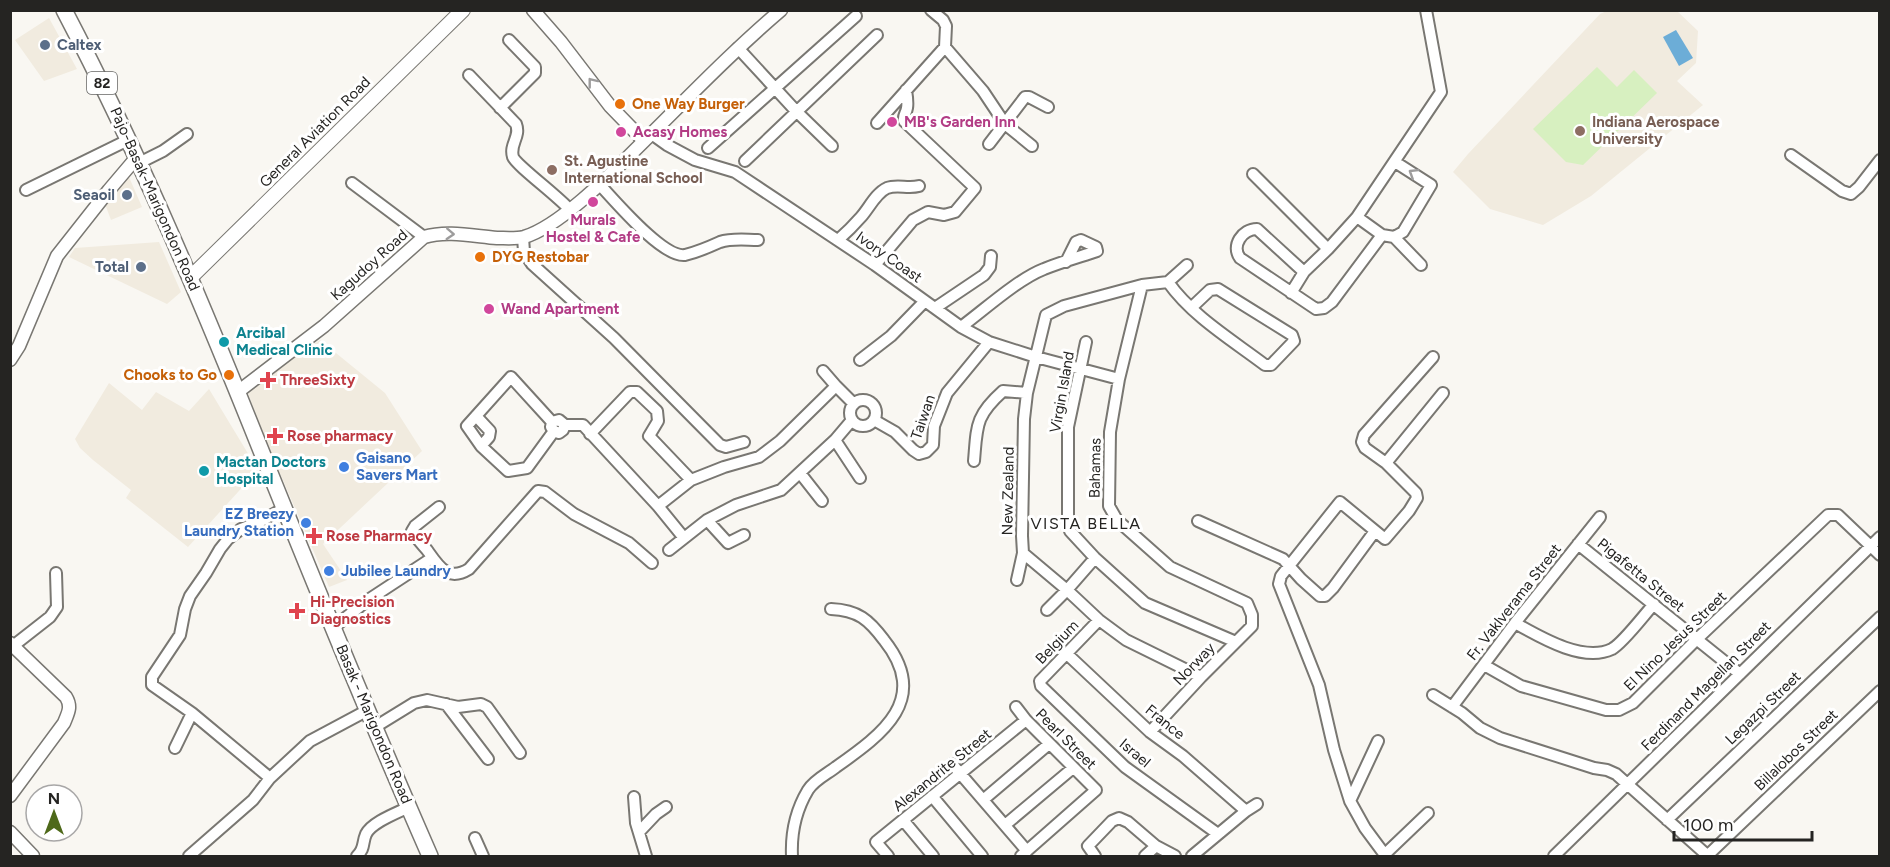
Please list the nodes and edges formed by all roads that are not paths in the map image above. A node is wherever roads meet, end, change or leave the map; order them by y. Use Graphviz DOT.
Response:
graph roads {
  1 [pos="64,10"];
  2 [pos="464,10"];
  3 [pos="533,10"];
  4 [pos="781,10"];
  5 [pos="931,10"];
  6 [pos="1426,10"];
  7 [pos="856,16"];
  8 [pos="877,35"];
  9 [pos="509,40"];
  10 [pos="945,47"];
  11 [pos="738,48"];
  12 [pos="469,75"];
  13 [pos="776,87"];
  14 [pos="906,90"];
  15 [pos="1048,107"];
  16 [pos="500,108"];
  17 [pos="796,111"];
  18 [pos="877,123"];
  19 [pos="1005,124"];
  20 [pos="187,134"];
  21 [pos="649,138"];
  22 [pos="128,140"];
  23 [pos="989,144"];
  24 [pos="832,146"];
  25 [pos="1032,146"];
  26 [pos="708,148"];
  27 [pos="1791,156"];
  28 [pos="138,160"];
  29 [pos="1880,160"];
  30 [pos="745,161"];
  31 [pos="1395,162"];
  32 [pos="1253,174"];
  33 [pos="352,183"];
  34 [pos="600,185"];
  35 [pos="919,186"];
  36 [pos="26,190"];
  37 [pos="569,209"];
  38 [pos="1357,217"];
  39 [pos="1382,235"];
  40 [pos="424,237"];
  41 [pos="523,237"];
  42 [pos="1394,237"];
  43 [pos="758,240"];
  44 [pos="838,240"];
  45 [pos="1328,249"];
  46 [pos="991,256"];
  47 [pos="1066,261"];
  48 [pos="1187,265"];
  49 [pos="1421,265"];
  50 [pos="875,266"];
  51 [pos="1304,272"];
  52 [pos="191,277"];
  53 [pos="1168,282"];
  54 [pos="1142,285"];
  55 [pos="1291,293"];
  56 [pos="925,301"];
  57 [pos="935,308"];
  58 [pos="1191,308"];
  59 [pos="961,327"];
  60 [pos="989,342"];
  61 [pos="1086,342"];
  62 [pos="1036,357"];
  63 [pos="1433,357"];
  64 [pos="10,360"];
  65 [pos="860,360"];
  66 [pos="1081,368"];
  67 [pos="823,371"];
  68 [pos="1119,379"];
  69 [pos="836,386"];
  70 [pos="239,392"];
  71 [pos="1028,393"];
  72 [pos="1443,393"];
  73 [pos="854,404"];
  74 [pos="476,416"];
  75 [pos="852,420"];
  76 [pos="874,420"];
  77 [pos="553,427"];
  78 [pos="590,434"];
  79 [pos="835,440"];
  80 [pos="744,442"];
  81 [pos="481,447"];
  82 [pos="974,461"];
  83 [pos="1386,463"];
  84 [pos="800,473"];
  85 [pos="860,477"];
  86 [pos="691,480"];
  87 [pos="822,501"];
  88 [pos="658,506"];
  89 [pos="439,507"];
  90 [pos="285,508"];
  91 [pos="1600,517"];
  92 [pos="707,520"];
  93 [pos="1198,522"];
  94 [pos="1375,531"];
  95 [pos="744,535"];
  96 [pos="1880,537"];
  97 [pos="684,538"];
  98 [pos="1578,544"];
  99 [pos="1870,546"];
  100 [pos="669,550"];
  101 [pos="1023,552"];
  102 [pos="1880,555"];
  103 [pos="432,558"];
  104 [pos="1095,558"];
  105 [pos="652,563"];
  106 [pos="1290,565"];
  107 [pos="56,573"];
  108 [pos="1017,580"];
  109 [pos="1067,590"];
  110 [pos="1654,604"];
  111 [pos="831,609"];
  112 [pos="1047,610"];
  113 [pos="1252,615"];
  114 [pos="1880,617"];
  115 [pos="1099,620"];
  116 [pos="1515,623"];
  117 [pos="334,627"];
  118 [pos="1697,639"];
  119 [pos="1236,642"];
  120 [pos="12,645"];
  121 [pos="1067,654"];
  122 [pos="1484,665"];
  123 [pos="1740,674"];
  124 [pos="1201,677"];
  125 [pos="1041,686"];
  126 [pos="1880,691"];
  127 [pos="1433,695"];
  128 [pos="446,704"];
  129 [pos="1016,707"];
  130 [pos="1452,707"];
  131 [pos="368,710"];
  132 [pos="192,713"];
  133 [pos="1026,720"];
  134 [pos="375,727"];
  135 [pos="1150,732"];
  136 [pos="1378,741"];
  137 [pos="1049,744"];
  138 [pos="175,748"];
  139 [pos="520,753"];
  140 [pos="488,759"];
  141 [pos="952,764"];
  142 [pos="1073,768"];
  143 [pos="960,773"];
  144 [pos="270,778"];
  145 [pos="1629,784"];
  146 [pos="10,796"];
  147 [pos="932,796"];
  148 [pos="634,797"];
  149 [pos="983,800"];
  150 [pos="1350,801"];
  151 [pos="1257,804"];
  152 [pos="409,807"];
  153 [pos="666,807"];
  154 [pos="1246,811"];
  155 [pos="1428,813"];
  156 [pos="903,820"];
  157 [pos="1667,820"];
  158 [pos="1005,825"];
  159 [pos="10,832"];
  160 [pos="639,832"];
  161 [pos="1218,834"];
  162 [pos="475,838"];
  163 [pos="1156,846"];
  164 [pos="1024,854"];
  165 [pos="33,856"];
  166 [pos="189,856"];
  167 [pos="357,856"];
  168 [pos="430,856"];
  169 [pos="483,856"];
  170 [pos="646,856"];
  171 [pos="792,856"];
  172 [pos="888,856"];
  173 [pos="933,856"];
  174 [pos="982,856"];
  175 [pos="1095,856"];
  176 [pos="1145,856"];
  177 [pos="1175,856"];
  178 [pos="1192,856"];
  179 [pos="1384,856"];
  180 [pos="1554,856"];
  181 [pos="1708,856"];
  1 -- 22 [label="main road, Pajo-Basak-Marigondon Road / 82"];
  2 -- 52 [label="main road, General Aviation Road"];
  21 -- 3 [label="street, one-way"];
  4 -- 11 [label="street, Kagudoy Road"];
  5 -- 10 [label="street"];
  6 -- 31 [label="street"];
  7 -- 13 [label="street"];
  8 -- 17 [label="street"];
  9 -- 16 [label="street"];
  10 -- 14 [label="street"];
  10 -- 19 [label="street"];
  11 -- 13 [label="street"];
  11 -- 21 [label="street, Kagudoy Road"];
  12 -- 16 [label="street"];
  13 -- 17 [label="street"];
  13 -- 26 [label="street"];
  14 -- 18 [label="street"];
  14 -- 50 [label="street"];
  15 -- 19 [label="street"];
  16 -- 37 [label="street"];
  17 -- 24 [label="street"];
  17 -- 30 [label="street"];
  19 -- 23 [label="street"];
  19 -- 25 [label="street"];
  20 -- 28 [label="street"];
  21 -- 34 [label="street, Kagudoy Road"];
  21 -- 44 [label="street, Ivory Coast"];
  22 -- 28 [label="main road, Pajo-Basak-Marigondon Road / 82"];
  22 -- 36 [label="street"];
  27 -- 29 [label="street"];
  28 -- 52 [label="main road, Pajo-Basak-Marigondon Road / 82"];
  28 -- 64 [label="street"];
  31 -- 38 [label="street"];
  42 -- 31 [label="street, one-way"];
  32 -- 45 [label="street"];
  33 -- 40 [label="street"];
  34 -- 37 [label="street, Kagudoy Road"];
  34 -- 43 [label="street"];
  35 -- 44 [label="street"];
  37 -- 41 [label="street, Kagudoy Road"];
  38 -- 39 [label="street"];
  38 -- 45 [label="street"];
  39 -- 42 [label="street"];
  39 -- 55 [label="street"];
  40 -- 41 [label="street, Kagudoy Road, one-way"];
  40 -- 70 [label="street, Kagudoy Road"];
  41 -- 80 [label="street"];
  42 -- 49 [label="street"];
  44 -- 50 [label="street, Ivory Coast"];
  45 -- 51 [label="street"];
  46 -- 57 [label="street"];
  47 -- 59 [label="street"];
  48 -- 53 [label="street"];
  50 -- 56 [label="street, Ivory Coast"];
  51 -- 55 [label="street"];
  51 -- 55 [label="street"];
  52 -- 70 [label="main road, Pajo-Basak-Marigondon Road / 82"];
  53 -- 54 [label="street, New Zealand"];
  53 -- 58 [label="street"];
  54 -- 62 [label="street, New Zealand"];
  54 -- 68 [label="street, Bahamas"];
  56 -- 57 [label="street, Ivory Coast"];
  56 -- 65 [label="street"];
  57 -- 59 [label="street, Ivory Coast"];
  58 -- 58 [label="street"];
  59 -- 60 [label="street, Ivory Coast"];
  60 -- 62 [label="street, Ivory Coast"];
  60 -- 76 [label="street, Taiwan"];
  61 -- 66 [label="street, Virgin Island"];
  62 -- 66 [label="street, Ivory Coast"];
  62 -- 71 [label="street, New Zealand"];
  63 -- 83 [label="street"];
  66 -- 68 [label="street, Ivory Coast"];
  66 -- 104 [label="street, Virgin Island"];
  67 -- 69 [label="street"];
  68 -- 113 [label="street, Bahamas"];
  69 -- 73 [label="street"];
  69 -- 86 [label="street"];
  70 -- 90 [label="main road, Basak - Marigondon Road / 82"];
  71 -- 82 [label="street"];
  71 -- 101 [label="street, New Zealand"];
  72 -- 83 [label="street"];
  73 -- 75 [label="street"];
  73 -- 76 [label="street"];
  74 -- 77 [label="street"];
  74 -- 81 [label="street"];
  74 -- 81 [label="street"];
  75 -- 76 [label="street"];
  75 -- 79 [label="street"];
  77 -- 78 [label="street"];
  77 -- 81 [label="street"];
  78 -- 86 [label="street"];
  78 -- 88 [label="street"];
  79 -- 84 [label="street"];
  79 -- 85 [label="street"];
  83 -- 94 [label="street"];
  84 -- 87 [label="street"];
  84 -- 92 [label="street"];
  86 -- 88 [label="street"];
  88 -- 97 [label="street"];
  89 -- 103 [label="street"];
  90 -- 117 [label="main road, Basak - Marigondon Road / 82"];
  90 -- 132 [label="street"];
  91 -- 98 [label="street, Fr. Vaklverama Street"];
  92 -- 95 [label="street"];
  92 -- 97 [label="street"];
  93 -- 106 [label="street"];
  94 -- 106 [label="street"];
  94 -- 106 [label="street"];
  96 -- 99 [label="street, Ferdinand Magellan Street"];
  97 -- 100 [label="street"];
  98 -- 110 [label="street, Pigafetta Street"];
  98 -- 116 [label="street, Fr. Vaklverama Street"];
  99 -- 102 [label="street"];
  99 -- 118 [label="street, El Nino Jesus Street"];
  99 -- 123 [label="street, Ferdinand Magellan Street"];
  101 -- 108 [label="street"];
  101 -- 109 [label="street, New Zealand"];
  103 -- 105 [label="street"];
  103 -- 117 [label="street"];
  104 -- 109 [label="street"];
  104 -- 119 [label="street, Virgin Island"];
  106 -- 150 [label="street"];
  107 -- 120 [label="street"];
  109 -- 112 [label="street"];
  109 -- 115 [label="street, New Zealand"];
  110 -- 116 [label="street"];
  110 -- 118 [label="street, Pigafetta Street"];
  111 -- 171 [label="street"];
  113 -- 119 [label="street, Norway"];
  114 -- 157 [label="street, Legazpi Street"];
  115 -- 121 [label="street, Belgium"];
  115 -- 124 [label="street, New Zealand"];
  116 -- 122 [label="street, Fr. Vaklverama Street"];
  117 -- 131 [label="main road, Basak - Marigondon Road / 82"];
  118 -- 122 [label="street, El Nino Jesus Street"];
  118 -- 123 [label="street, Pigafetta Street"];
  119 -- 124 [label="street, Norway"];
  120 -- 146 [label="street"];
  121 -- 125 [label="street, Belgium"];
  121 -- 135 [label="street, France"];
  122 -- 130 [label="street, Fr. Vaklverama Street"];
  123 -- 145 [label="street, Ferdinand Magellan Street"];
  124 -- 135 [label="street, Norway"];
  125 -- 161 [label="street, Israel"];
  126 -- 181 [label="street, Billalobos Street"];
  127 -- 130 [label="street"];
  128 -- 134 [label="street"];
  128 -- 139 [label="street"];
  128 -- 140 [label="street"];
  129 -- 133 [label="street, Pearl Street"];
  130 -- 145 [label="street"];
  131 -- 134 [label="main road, Basak - Marigondon Road / 82"];
  131 -- 144 [label="street"];
  132 -- 138 [label="street"];
  132 -- 144 [label="street"];
  133 -- 137 [label="street, Pearl Street"];
  133 -- 143 [label="street, Alexandrite Street"];
  134 -- 152 [label="main road, Basak - Marigondon Road / 82"];
  135 -- 154 [label="street, France"];
  136 -- 150 [label="street"];
  137 -- 142 [label="street, Pearl Street"];
  137 -- 149 [label="street"];
  141 -- 143 [label="street"];
  142 -- 158 [label="street"];
  142 -- 164 [label="street, Pearl Street"];
  143 -- 147 [label="street, Alexandrite Street"];
  143 -- 149 [label="street"];
  144 -- 166 [label="street"];
  145 -- 157 [label="street"];
  145 -- 180 [label="street, Ferdinand Magellan Street"];
  147 -- 156 [label="street, Alexandrite Street"];
  147 -- 174 [label="street"];
  148 -- 160 [label="street"];
  149 -- 158 [label="street"];
  150 -- 179 [label="street"];
  151 -- 154 [label="street"];
  152 -- 167 [label="street"];
  152 -- 168 [label="main road, Basak - Marigondon Road / 82"];
  153 -- 160 [label="street"];
  154 -- 161 [label="street"];
  155 -- 179 [label="street"];
  156 -- 172 [label="street, Alexandrite Street"];
  156 -- 173 [label="street"];
  157 -- 181 [label="street"];
  158 -- 164 [label="street"];
  159 -- 165 [label="street"];
  160 -- 170 [label="street"];
  161 -- 178 [label="street"];
  162 -- 169 [label="street"];
  163 -- 175 [label="street"];
  163 -- 176 [label="street"];
  163 -- 177 [label="street"];
}
